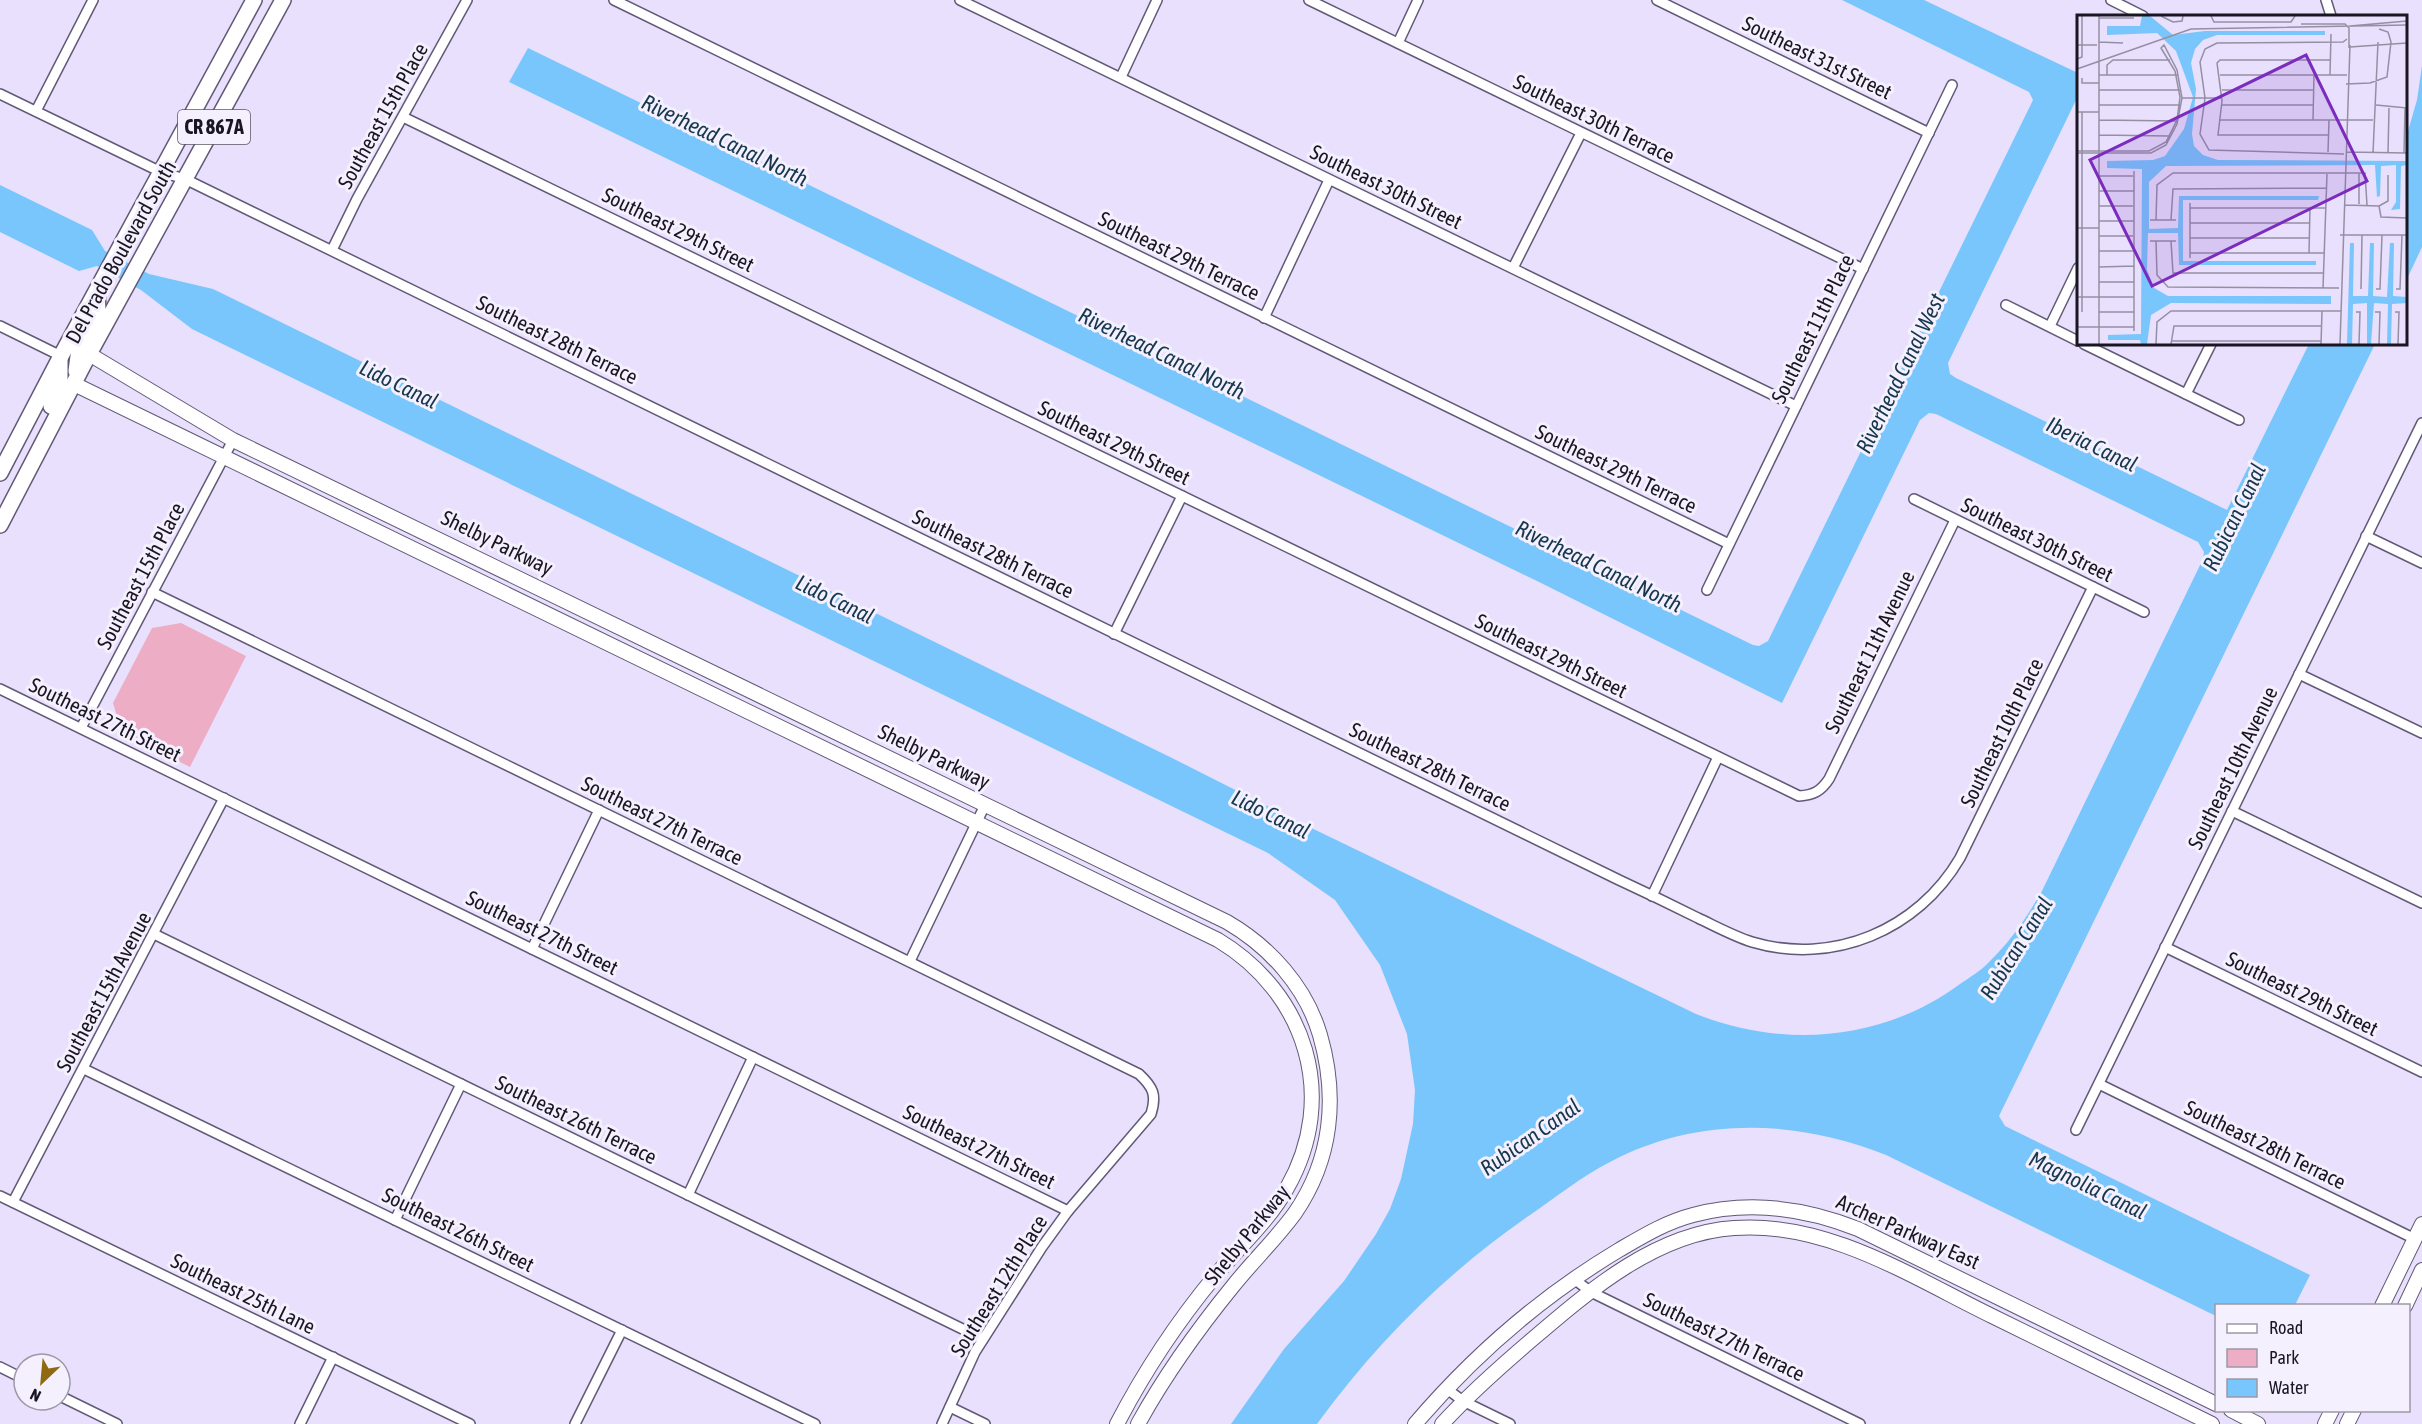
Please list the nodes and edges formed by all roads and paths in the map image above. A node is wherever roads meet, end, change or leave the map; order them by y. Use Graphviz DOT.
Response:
graph roads {
  1 [pos="93,0"];
  2 [pos="254,0"];
  3 [pos="283,0"];
  4 [pos="467,0"];
  5 [pos="614,0"];
  6 [pos="642,0"];
  7 [pos="960,0"];
  8 [pos="1157,0"];
  9 [pos="1309,0"];
  10 [pos="1418,0"];
  11 [pos="1657,0"];
  12 [pos="2111,0"];
  13 [pos="637,10"];
  14 [pos="2141,15"];
  15 [pos="1398,43"];
  16 [pos="1120,77"];
  17 [pos="1952,85"];
  18 [pos="0,94"];
  19 [pos="36,111"];
  20 [pos="403,117"];
  21 [pos="1581,133"];
  22 [pos="1929,133"];
  23 [pos="161,172"];
  24 [pos="185,179"];
  25 [pos="1329,180"];
  26 [pos="332,250"];
  27 [pos="1513,268"];
  28 [pos="1863,269"];
  29 [pos="2077,272"];
  30 [pos="99,285"];
  31 [pos="2006,305"];
  32 [pos="1264,318"];
  33 [pos="0,326"];
  34 [pos="2050,326"];
  35 [pos="2077,340"];
  36 [pos="2086,345"];
  37 [pos="2210,345"];
  38 [pos="89,354"];
  39 [pos="61,356"];
  40 [pos="74,384"];
  41 [pos="2186,394"];
  42 [pos="1796,406"];
  43 [pos="2239,420"];
  44 [pos="2422,423"];
  45 [pos="233,440"];
  46 [pos="225,456"];
  47 [pos="34,460"];
  48 [pos="0,473"];
  49 [pos="1182,496"];
  50 [pos="1914,499"];
  51 [pos="1955,520"];
  52 [pos="0,525"];
  53 [pos="2366,536"];
  54 [pos="1729,544"];
  55 [pos="2422,563"];
  56 [pos="2093,587"];
  57 [pos="1707,590"];
  58 [pos="152,592"];
  59 [pos="2144,612"];
  60 [pos="1114,634"];
  61 [pos="2299,674"];
  62 [pos="0,688"];
  63 [pos="81,728"];
  64 [pos="2422,733"];
  65 [pos="1719,757"];
  66 [pos="1811,795"];
  67 [pos="224,798"];
  68 [pos="985,805"];
  69 [pos="599,810"];
  70 [pos="2232,811"];
  71 [pos="976,822"];
  72 [pos="1937,891"];
  73 [pos="1652,896"];
  74 [pos="2422,903"];
  75 [pos="1227,922"];
  76 [pos="154,934"];
  77 [pos="1218,940"];
  78 [pos="2165,947"];
  79 [pos="532,949"];
  80 [pos="909,961"];
  81 [pos="753,1057"];
  82 [pos="84,1069"];
  83 [pos="2422,1072"];
  84 [pos="461,1084"];
  85 [pos="2098,1084"];
  86 [pos="1152,1087"];
  87 [pos="2076,1130"];
  88 [pos="688,1195"];
  89 [pos="0,1196"];
  90 [pos="13,1202"];
  91 [pos="1068,1211"];
  92 [pos="395,1220"];
  93 [pos="2422,1224"];
  94 [pos="2415,1239"];
  95 [pos="2422,1270"];
  96 [pos="1574,1279"];
  97 [pos="1591,1292"];
  98 [pos="2382,1304"];
  99 [pos="2405,1304"];
  100 [pos="622,1330"];
  101 [pos="983,1339"];
  102 [pos="333,1357"];
  103 [pos="1447,1389"];
  104 [pos="1463,1401"];
  105 [pos="72,1402"];
  106 [pos="2215,1403"];
  107 [pos="950,1407"];
  108 [pos="2235,1412"];
  109 [pos="117,1424"];
  110 [pos="300,1424"];
  111 [pos="470,1424"];
  112 [pos="575,1424"];
  113 [pos="815,1424"];
  114 [pos="942,1424"];
  115 [pos="985,1424"];
  116 [pos="1117,1424"];
  117 [pos="1138,1424"];
  118 [pos="1415,1424"];
  119 [pos="1442,1424"];
  120 [pos="1510,1424"];
  121 [pos="1860,1424"];
  122 [pos="2212,1424"];
  123 [pos="2258,1424"];
  1 -- 19 [label="street"];
  2 -- 23 [label="main road, Del Prado Boulevard South / CR 867A"];
  3 -- 24 [label="main road, Del Prado Boulevard South / CR 867A"];
  4 -- 20 [label="street, Southeast 15th Place"];
  5 -- 13 [label="street, Southeast 29th Terrace"];
  6 -- 13 [label="street"];
  7 -- 16 [label="street, Southeast 30th Street"];
  8 -- 16 [label="street"];
  9 -- 15 [label="street, Southeast 30th Terrace"];
  10 -- 15 [label="street"];
  11 -- 22 [label="street, Southeast 31st Street"];
  12 -- 14 [label="street"];
  13 -- 32 [label="street, Southeast 29th Terrace"];
  15 -- 21 [label="street, Southeast 30th Terrace"];
  16 -- 25 [label="street, Southeast 30th Street"];
  17 -- 22 [label="street, Southeast 11th Place"];
  18 -- 19 [label="street, Southeast 28th Terrace"];
  19 -- 23 [label="street, Southeast 28th Terrace"];
  20 -- 26 [label="street, Southeast 15th Place"];
  20 -- 49 [label="street, Southeast 29th Street"];
  21 -- 27 [label="street"];
  21 -- 28 [label="street, Southeast 30th Terrace"];
  22 -- 28 [label="street, Southeast 11th Place"];
  23 -- 24 [label="street, Southeast 28th Terrace"];
  23 -- 30 [label="main road, Del Prado Boulevard South / CR 867A"];
  24 -- 26 [label="street, Southeast 28th Terrace"];
  24 -- 38 [label="main road, Del Prado Boulevard South / CR 867A"];
  25 -- 27 [label="street, Southeast 30th Street"];
  25 -- 32 [label="street"];
  26 -- 60 [label="street, Southeast 28th Terrace"];
  27 -- 42 [label="street, Southeast 30th Street"];
  28 -- 42 [label="street, Southeast 11th Place"];
  29 -- 34 [label="street"];
  30 -- 39 [label="main road, Del Prado Boulevard South / CR 867A"];
  30 -- 40 [label="main road"];
  31 -- 34 [label="street"];
  32 -- 54 [label="street, Southeast 29th Terrace"];
  33 -- 39 [label="street"];
  34 -- 35 [label="street"];
  36 -- 41 [label="street"];
  37 -- 41 [label="street"];
  38 -- 40 [label="main road, Del Prado Boulevard South / CR 867A"];
  38 -- 45 [label="street, Shelby Parkway"];
  39 -- 47 [label="main road"];
  39 -- 48 [label="main road, Del Prado Boulevard South / CR 867A"];
  40 -- 46 [label="street, Shelby Parkway"];
  40 -- 47 [label="main road, Del Prado Boulevard South / CR 867A"];
  41 -- 43 [label="street"];
  42 -- 54 [label="street, Southeast 11th Place"];
  44 -- 53 [label="street, Southeast 10th Avenue"];
  45 -- 46 [label="street, Southeast 15th Place"];
  45 -- 68 [label="street, Shelby Parkway"];
  46 -- 58 [label="street, Southeast 15th Place"];
  46 -- 71 [label="street, Shelby Parkway"];
  47 -- 52 [label="main road, Del Prado Boulevard South / CR 867A"];
  49 -- 60 [label="street"];
  49 -- 65 [label="street, Southeast 29th Street"];
  50 -- 51 [label="street, Southeast 30th Street"];
  51 -- 56 [label="street, Southeast 30th Street"];
  51 -- 66 [label="street, Southeast 11th Avenue"];
  53 -- 55 [label="street"];
  53 -- 61 [label="street, Southeast 10th Avenue"];
  54 -- 57 [label="street, Southeast 11th Place"];
  56 -- 59 [label="street, Southeast 30th Street"];
  56 -- 72 [label="street, Southeast 10th Place"];
  58 -- 63 [label="street, Southeast 15th Place"];
  58 -- 69 [label="street, Southeast 27th Terrace"];
  60 -- 73 [label="street, Southeast 28th Terrace"];
  61 -- 64 [label="street"];
  61 -- 70 [label="street, Southeast 10th Avenue"];
  62 -- 63 [label="street, Southeast 27th Street"];
  63 -- 67 [label="street, Southeast 27th Street"];
  65 -- 66 [label="street, Southeast 29th Street"];
  65 -- 73 [label="street"];
  67 -- 76 [label="street, Southeast 15th Avenue"];
  67 -- 79 [label="street, Southeast 27th Street"];
  68 -- 71 [label="street"];
  68 -- 75 [label="street, Shelby Parkway"];
  69 -- 79 [label="street"];
  69 -- 80 [label="street, Southeast 27th Terrace"];
  70 -- 74 [label="street"];
  70 -- 78 [label="street, Southeast 10th Avenue"];
  71 -- 77 [label="street, Shelby Parkway"];
  71 -- 80 [label="street"];
  72 -- 73 [label="street, Southeast 28th Terrace"];
  75 -- 77 [label="street"];
  75 -- 117 [label="street, Shelby Parkway"];
  76 -- 82 [label="street, Southeast 15th Avenue"];
  76 -- 84 [label="street, Southeast 26th Terrace"];
  77 -- 116 [label="street, Shelby Parkway"];
  78 -- 83 [label="street, Southeast 29th Street"];
  78 -- 85 [label="street, Southeast 10th Avenue"];
  79 -- 81 [label="street, Southeast 27th Street"];
  80 -- 86 [label="street, Southeast 27th Terrace"];
  81 -- 88 [label="street"];
  81 -- 91 [label="street, Southeast 27th Street"];
  82 -- 90 [label="street, Southeast 15th Avenue"];
  82 -- 92 [label="street, Southeast 26th Street"];
  84 -- 88 [label="street, Southeast 26th Terrace"];
  84 -- 92 [label="street"];
  85 -- 87 [label="street, Southeast 10th Avenue"];
  85 -- 94 [label="street, Southeast 28th Terrace"];
  86 -- 91 [label="street, Southeast 12th Place"];
  88 -- 101 [label="street, Southeast 26th Terrace"];
  89 -- 90 [label="street, Southeast 25th Lane"];
  90 -- 102 [label="street, Southeast 25th Lane"];
  91 -- 101 [label="street, Southeast 12th Place"];
  92 -- 100 [label="street, Southeast 26th Street"];
  93 -- 94 [label="street"];
  94 -- 98 [label="street"];
  95 -- 99 [label="street"];
  96 -- 97 [label="street, Southeast 27th Terrace"];
  96 -- 103 [label="street, Archer Parkway East"];
  96 -- 106 [label="street, Archer Parkway East"];
  97 -- 104 [label="street, Archer Parkway East"];
  97 -- 121 [label="street, Southeast 27th Terrace"];
  97 -- 122 [label="street, Archer Parkway East"];
  100 -- 112 [label="street"];
  100 -- 113 [label="street, Southeast 26th Street"];
  101 -- 107 [label="street, Southeast 12th Place"];
  102 -- 110 [label="street"];
  102 -- 111 [label="street, Southeast 25th Lane"];
  103 -- 104 [label="street"];
  103 -- 118 [label="street, Archer Parkway East"];
  104 -- 119 [label="street, Archer Parkway East"];
  104 -- 120 [label="street"];
  105 -- 109 [label="street"];
  107 -- 114 [label="street, Southeast 12th Place"];
  107 -- 115 [label="street"];
  108 -- 123 [label="street"];
}
